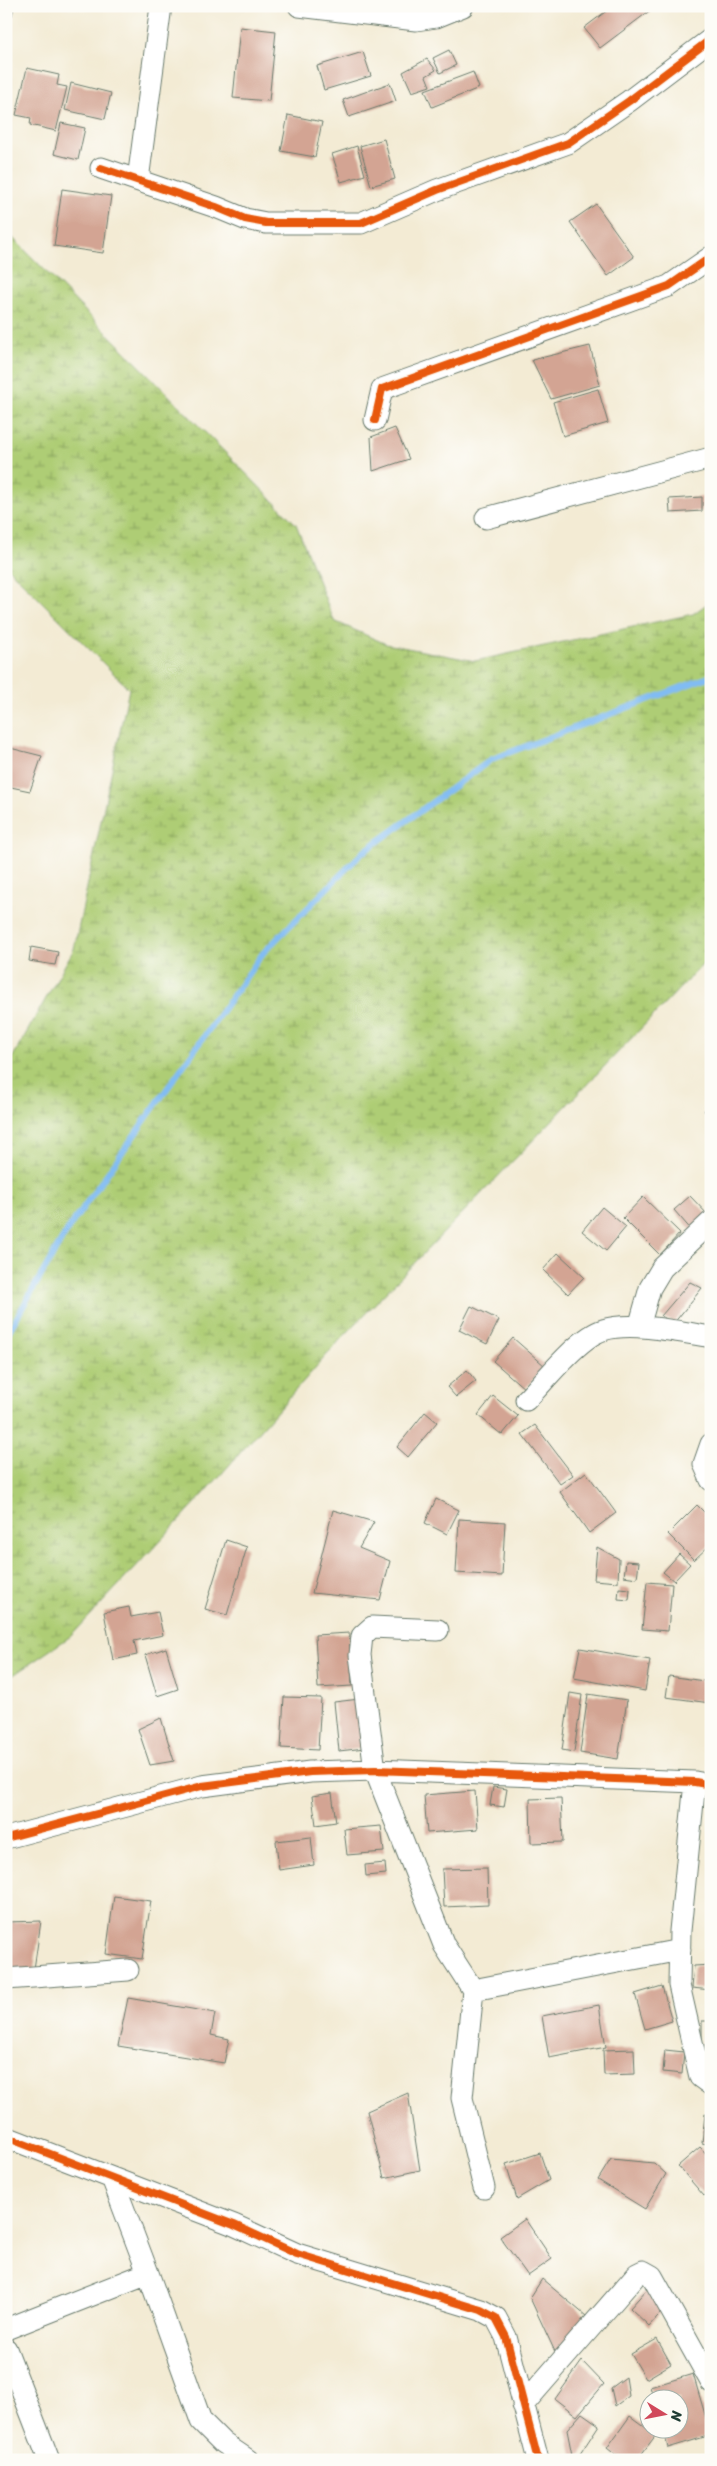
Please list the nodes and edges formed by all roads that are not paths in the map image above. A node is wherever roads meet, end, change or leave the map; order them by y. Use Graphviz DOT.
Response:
graph roads {
  1 [pos="161,6"];
  2 [pos="299,6"];
  3 [pos="463,6"];
  4 [pos="711,39"];
  5 [pos="101,168"];
  6 [pos="138,180"];
  7 [pos="711,257"];
  8 [pos="375,420"];
  9 [pos="711,458"];
  10 [pos="486,518"];
  11 [pos="711,1222"];
  12 [pos="639,1327"];
  13 [pos="711,1336"];
  14 [pos="526,1400"];
  15 [pos="711,1444"];
  16 [pos="711,1480"];
  17 [pos="438,1630"];
  18 [pos="375,1770"];
  19 [pos="703,1783"];
  20 [pos="6,1838"];
  21 [pos="680,1950"];
  22 [pos="128,1970"];
  23 [pos="6,1979"];
  24 [pos="474,1990"];
  25 [pos="711,2086"];
  26 [pos="6,2137"];
  27 [pos="112,2178"];
  28 [pos="484,2188"];
  29 [pos="148,2273"];
  30 [pos="6,2329"];
  31 [pos="6,2348"];
  32 [pos="711,2382"];
  33 [pos="523,2405"];
  34 [pos="49,2460"];
  35 [pos="248,2460"];
  36 [pos="538,2460"];
  1 -- 6 [label="street"];
  2 -- 3 [label="street"];
  4 -- 6 [label="street"];
  5 -- 6 [label="street"];
  7 -- 8 [label="street"];
  9 -- 10 [label="street"];
  11 -- 12 [label="street"];
  12 -- 13 [label="street"];
  12 -- 14 [label="street"];
  15 -- 16 [label="street"];
  17 -- 18 [label="street"];
  18 -- 19 [label="street"];
  18 -- 20 [label="street"];
  18 -- 24 [label="street"];
  19 -- 21 [label="street"];
  21 -- 24 [label="street"];
  21 -- 25 [label="street"];
  22 -- 23 [label="street"];
  24 -- 28 [label="street"];
  26 -- 27 [label="street"];
  27 -- 29 [label="street"];
  27 -- 33 [label="street"];
  29 -- 30 [label="street"];
  29 -- 35 [label="street"];
  31 -- 34 [label="street"];
  32 -- 33 [label="street"];
  33 -- 36 [label="street"];
}
